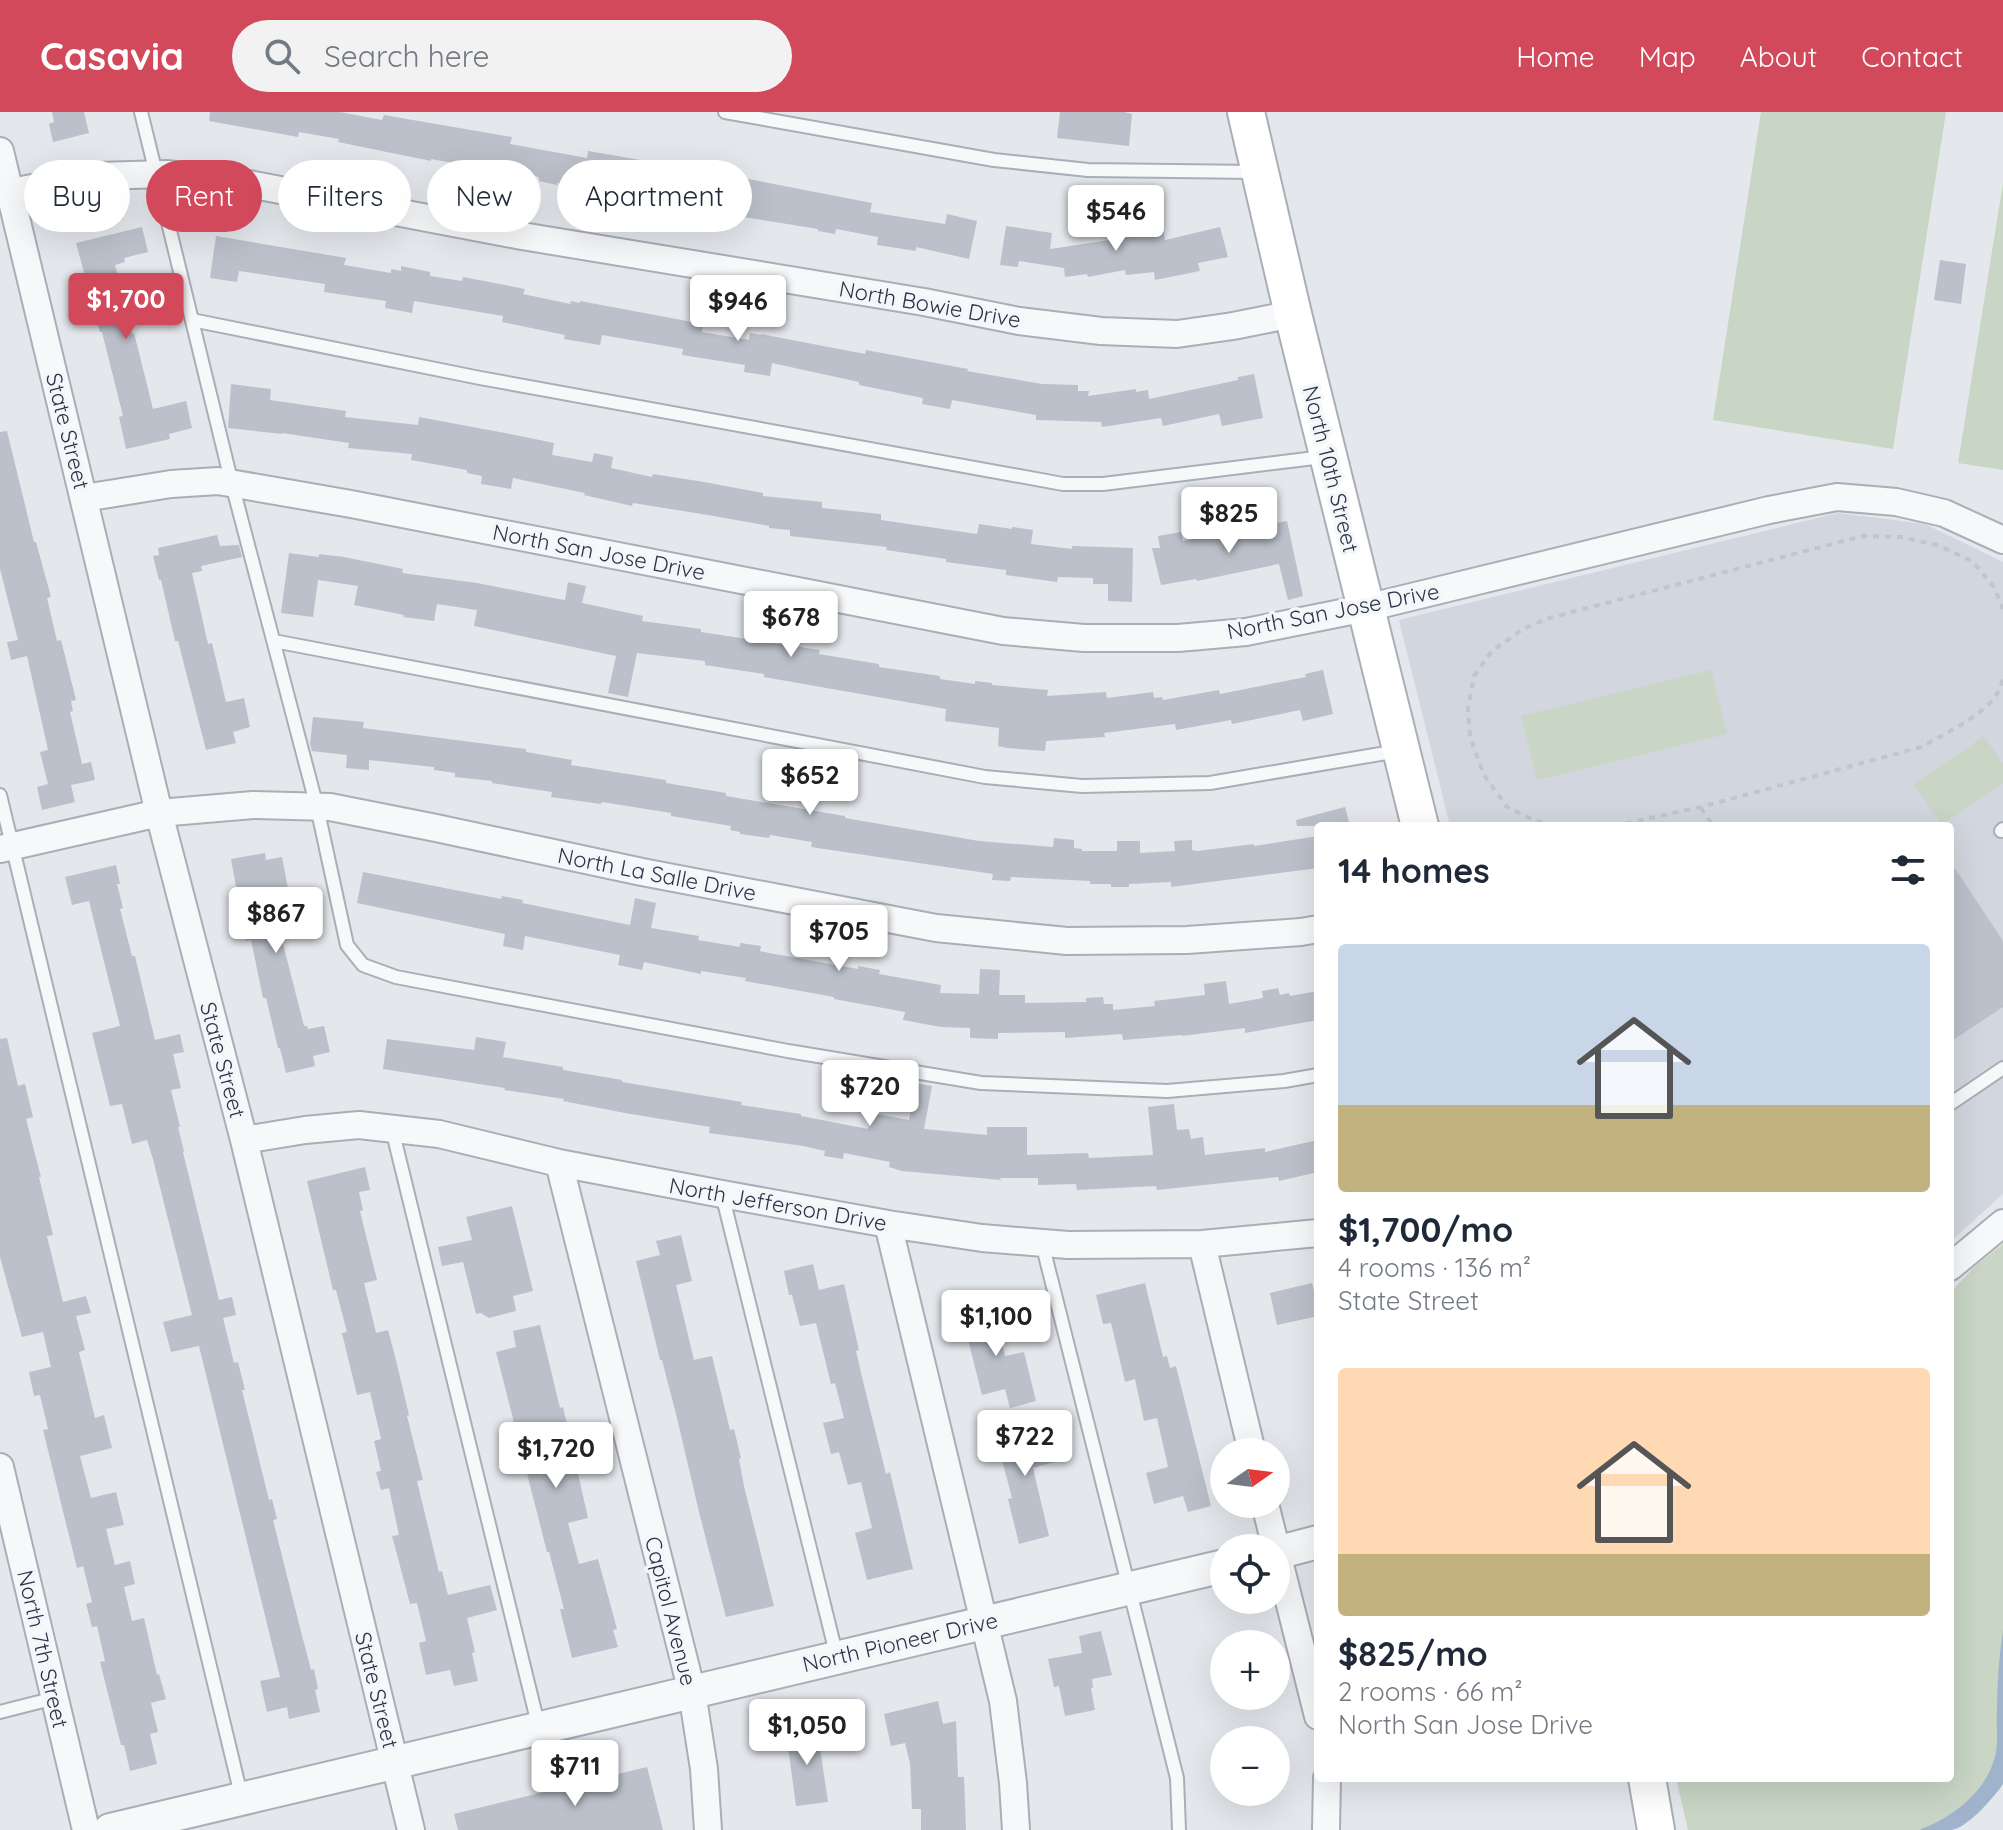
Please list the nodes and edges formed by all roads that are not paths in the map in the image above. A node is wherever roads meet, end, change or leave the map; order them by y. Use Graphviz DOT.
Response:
graph roads {
  1 [pos="141,112"];
  2 [pos="725,112"];
  3 [pos="1246,112"];
  4 [pos="0,151"];
  5 [pos="152,160"];
  6 [pos="1260,172"];
  7 [pos="146,174"];
  8 [pos="262,187"];
  9 [pos="5,193"];
  10 [pos="170,232"];
  11 [pos="1293,314"];
  12 [pos="192,320"];
  13 [pos="1328,457"];
  14 [pos="232,484"];
  15 [pos="84,498"];
  16 [pos="2003,540"];
  17 [pos="1366,608"];
  18 [pos="274,641"];
  19 [pos="1401,750"];
  20 [pos="0,795"];
  21 [pos="317,807"];
  22 [pos="159,813"];
  23 [pos="1419,822"];
  24 [pos="6,848"];
  25 [pos="1314,930"];
  26 [pos="2003,1068"];
  27 [pos="1314,1076"];
  28 [pos="1954,1101"];
  29 [pos="392,1129"];
  30 [pos="244,1140"];
  31 [pos="559,1163"];
  32 [pos="722,1194"];
  33 [pos="2003,1223"];
  34 [pos="888,1224"];
  35 [pos="1314,1233"];
  36 [pos="1042,1243"];
  37 [pos="1202,1244"];
  38 [pos="1954,1263"];
  39 [pos="1249,1438"];
  40 [pos="0,1467"];
  41 [pos="6,1523"];
  42 [pos="1314,1543"];
  43 [pos="1290,1548"];
  44 [pos="1210,1569"];
  45 [pos="1130,1588"];
  46 [pos="1290,1606"];
  47 [pos="985,1622"];
  48 [pos="837,1658"];
  49 [pos="692,1692"];
  50 [pos="55,1698"];
  51 [pos="1314,1700"];
  52 [pos="0,1712"];
  53 [pos="539,1728"];
  54 [pos="395,1762"];
  55 [pos="1327,1782"];
  56 [pos="1648,1782"];
  57 [pos="242,1799"];
  58 [pos="86,1830"];
  59 [pos="110,1830"];
  60 [pos="411,1830"];
  61 [pos="708,1830"];
  62 [pos="1016,1830"];
  63 [pos="1179,1830"];
  64 [pos="1326,1830"];
  65 [pos="1656,1830"];
  1 -- 5 [label="lane"];
  2 -- 6 [label="lane"];
  3 -- 6 [label="main road, North 10th Street"];
  4 -- 9 [label="street, State Street"];
  6 -- 11 [label="main road, North 10th Street"];
  7 -- 9 [label="street, North Bowie Drive"];
  8 -- 11 [label="street, North Bowie Drive"];
  9 -- 15 [label="street, State Street"];
  10 -- 12 [label="lane"];
  11 -- 13 [label="main road, North 10th Street"];
  12 -- 13 [label="lane"];
  12 -- 14 [label="lane"];
  13 -- 17 [label="main road, North 10th Street"];
  14 -- 15 [label="street, North San Jose Drive"];
  14 -- 17 [label="street, North San Jose Drive"];
  14 -- 18 [label="lane"];
  15 -- 22 [label="street, State Street"];
  16 -- 17 [label="street, North San Jose Drive"];
  17 -- 19 [label="main road, North 10th Street"];
  18 -- 19 [label="lane"];
  18 -- 21 [label="lane"];
  19 -- 23 [label="main road, North 10th Street"];
  20 -- 24 [label="lane"];
  21 -- 22 [label="street, North La Salle Drive"];
  21 -- 25 [label="street, North La Salle Drive"];
  21 -- 27 [label="lane"];
  22 -- 24 [label="street, North La Salle Drive"];
  22 -- 30 [label="street, State Street"];
  24 -- 57 [label="lane"];
  26 -- 28 [label="lane"];
  29 -- 30 [label="street, North Jefferson Drive"];
  29 -- 31 [label="street, North Jefferson Drive"];
  29 -- 53 [label="lane"];
  30 -- 54 [label="street, State Street"];
  31 -- 32 [label="street, North Jefferson Drive"];
  31 -- 49 [label="street, Capitol Avenue"];
  32 -- 34 [label="street, North Jefferson Drive"];
  32 -- 48 [label="lane"];
  33 -- 38 [label="street"];
  34 -- 36 [label="street, North Jefferson Drive"];
  34 -- 47 [label="street"];
  35 -- 37 [label="street, North Jefferson Drive"];
  36 -- 37 [label="street, North Jefferson Drive"];
  36 -- 45 [label="lane"];
  37 -- 39 [label="street"];
  40 -- 41 [label="street, North 7th Street"];
  41 -- 50 [label="street, North 7th Street"];
  42 -- 43 [label="street"];
  44 -- 45 [label="street, North Pioneer Drive"];
  45 -- 47 [label="street, North Pioneer Drive"];
  45 -- 63 [label="lane"];
  46 -- 51 [label="street"];
  47 -- 48 [label="street, North Pioneer Drive"];
  47 -- 62 [label="street"];
  48 -- 49 [label="street, North Pioneer Drive"];
  49 -- 53 [label="street, North Pioneer Drive"];
  49 -- 61 [label="street, Capitol Avenue"];
  50 -- 52 [label="lane"];
  50 -- 58 [label="street, North 7th Street"];
  53 -- 54 [label="street, North Pioneer Drive"];
  54 -- 57 [label="street, North Pioneer Drive"];
  54 -- 60 [label="street, State Street"];
  55 -- 64 [label="street"];
  56 -- 65 [label="main road"];
  57 -- 59 [label="street, North Pioneer Drive"];
}
